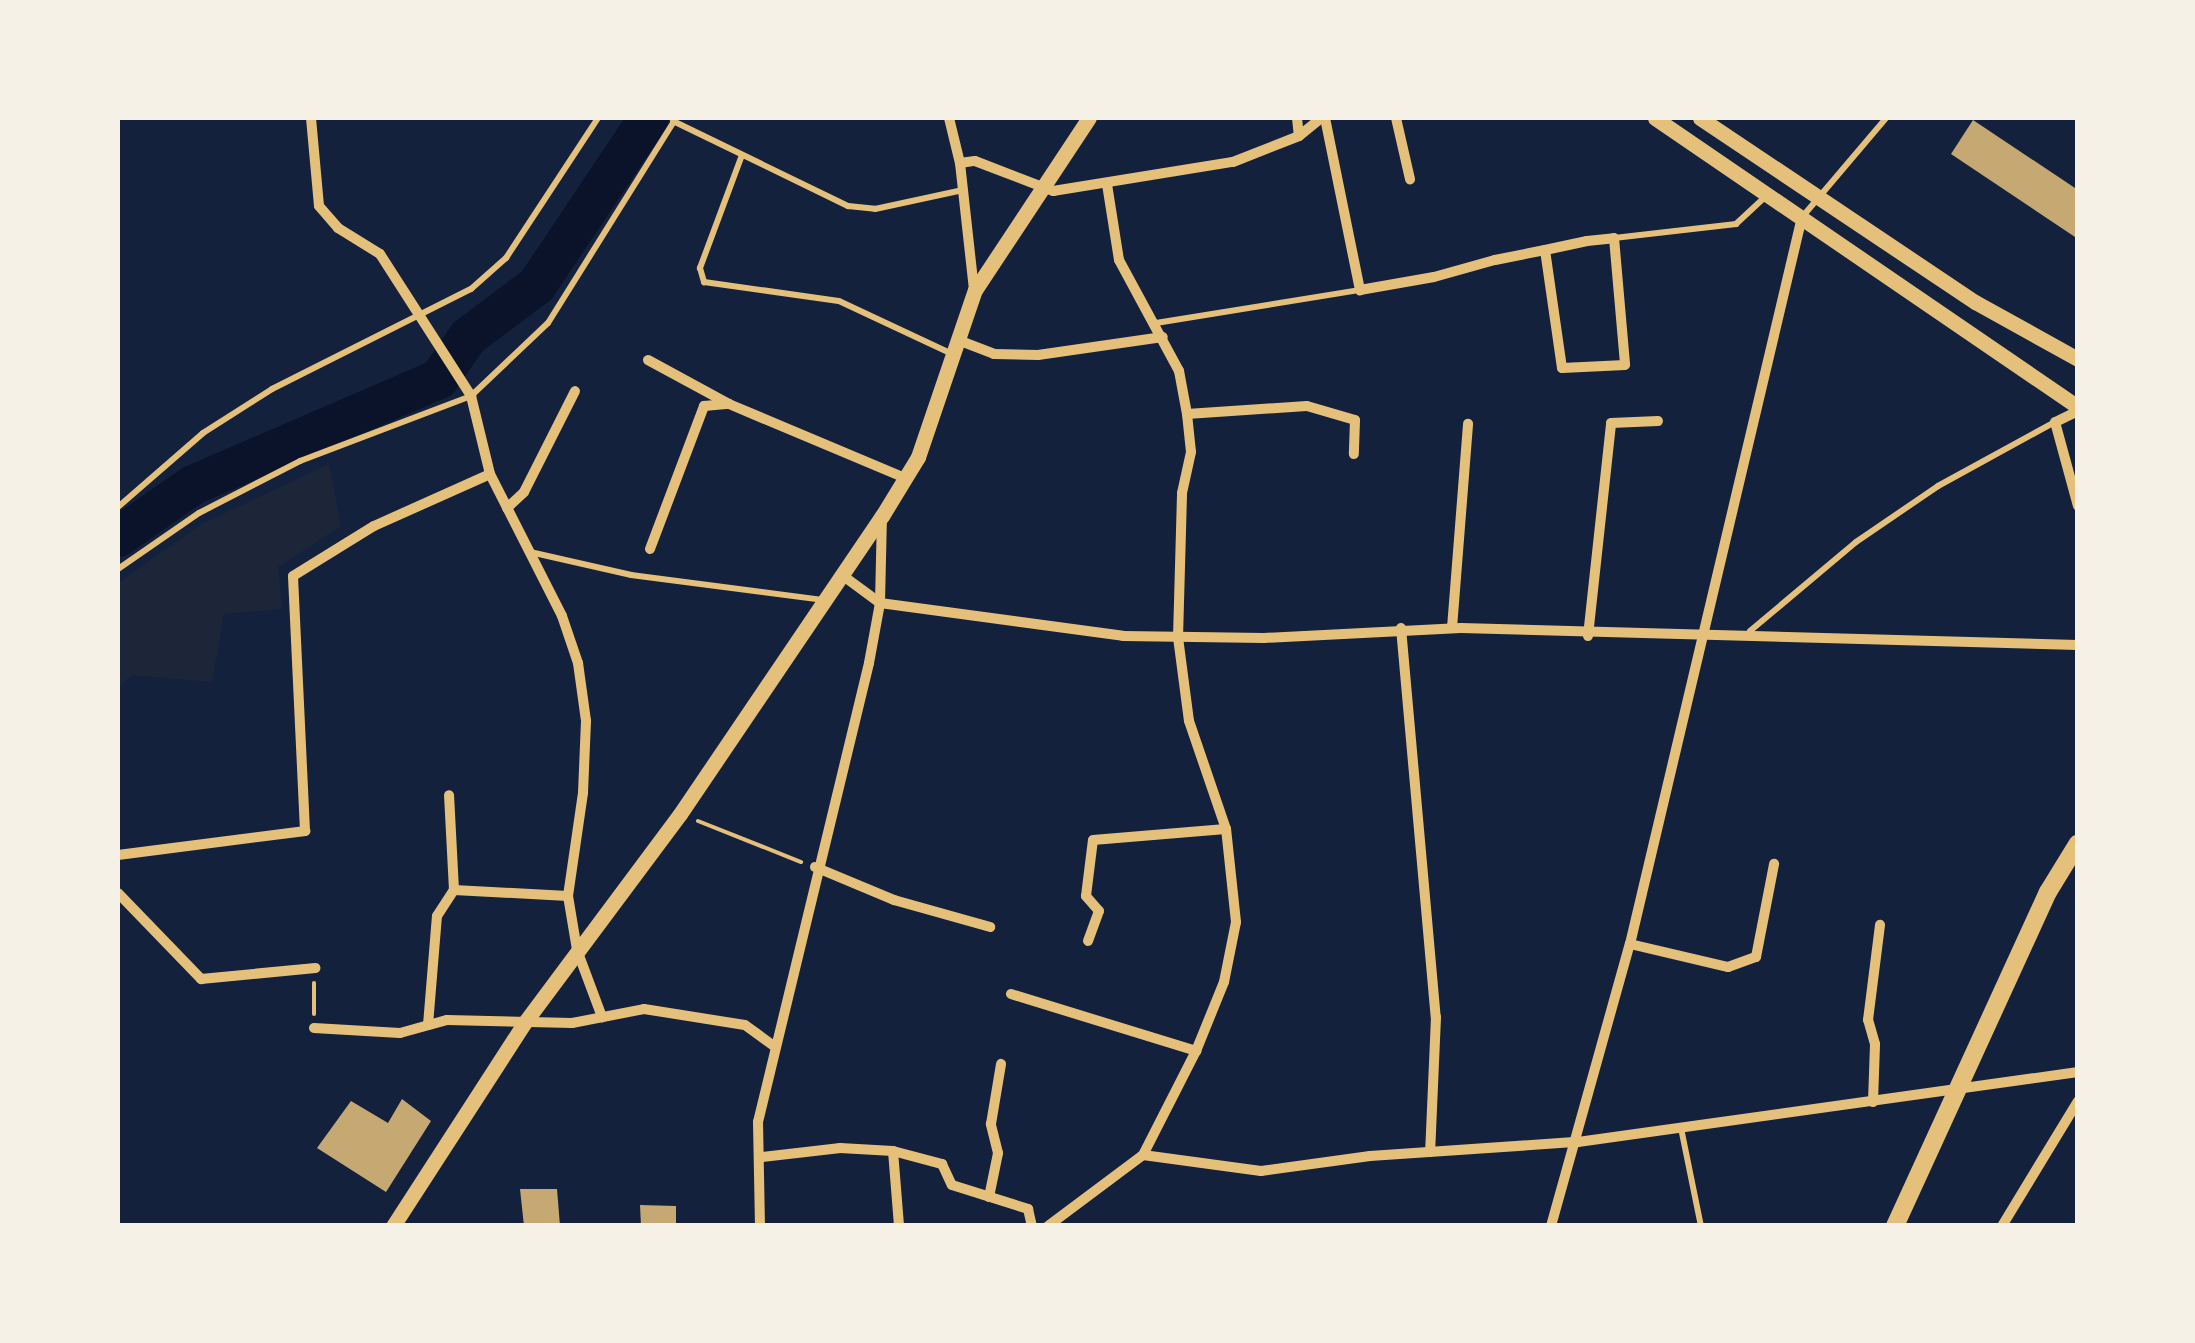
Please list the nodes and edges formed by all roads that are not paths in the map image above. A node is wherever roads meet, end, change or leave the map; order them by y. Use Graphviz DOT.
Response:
graph roads {
  1 [pos="311,118"];
  2 [pos="598,118"];
  3 [pos="948,118"];
  4 [pos="1088,118"];
  5 [pos="1297,118"];
  6 [pos="1323,118"];
  7 [pos="1396,118"];
  8 [pos="1655,118"];
  9 [pos="1700,118"];
  10 [pos="1886,118"];
  11 [pos="674,119"];
  12 [pos="1299,136"];
  13 [pos="742,154"];
  14 [pos="960,163"];
  15 [pos="1410,179"];
  16 [pos="1107,184"];
  17 [pos="1043,187"];
  18 [pos="964,190"];
  19 [pos="1769,192"];
  20 [pos="1818,198"];
  21 [pos="1802,216"];
  22 [pos="1614,238"];
  23 [pos="1545,250"];
  24 [pos="974,290"];
  25 [pos="1360,290"];
  26 [pos="418,317"];
  27 [pos="1156,323"];
  28 [pos="1163,337"];
  29 [pos="956,348"];
  30 [pos="2078,359"];
  31 [pos="648,360"];
  32 [pos="574,391"];
  33 [pos="471,396"];
  34 [pos="728,404"];
  35 [pos="2078,409"];
  36 [pos="1187,414"];
  37 [pos="1658,421"];
  38 [pos="2056,422"];
  39 [pos="1468,424"];
  40 [pos="1354,454"];
  41 [pos="490,474"];
  42 [pos="905,478"];
  43 [pos="2078,506"];
  44 [pos="118,507"];
  45 [pos="507,508"];
  46 [pos="882,516"];
  47 [pos="650,548"];
  48 [pos="529,551"];
  49 [pos="118,570"];
  50 [pos="842,575"];
  51 [pos="825,600"];
  52 [pos="880,602"];
  53 [pos="1401,628"];
  54 [pos="1452,628"];
  55 [pos="1750,631"];
  56 [pos="1588,636"];
  57 [pos="1178,638"];
  58 [pos="1699,639"];
  59 [pos="2078,645"];
  60 [pos="450,795"];
  61 [pos="1226,830"];
  62 [pos="2078,843"];
  63 [pos="118,856"];
  64 [pos="1774,864"];
  65 [pos="815,868"];
  66 [pos="454,890"];
  67 [pos="118,893"];
  68 [pos="568,896"];
  69 [pos="1880,925"];
  70 [pos="990,926"];
  71 [pos="1088,940"];
  72 [pos="1630,944"];
  73 [pos="577,950"];
  74 [pos="315,968"];
  75 [pos="1010,994"];
  76 [pos="602,1017"];
  77 [pos="525,1022"];
  78 [pos="428,1025"];
  79 [pos="314,1028"];
  80 [pos="773,1046"];
  81 [pos="1196,1051"];
  82 [pos="1001,1064"];
  83 [pos="2078,1072"];
  84 [pos="1954,1093"];
  85 [pos="2078,1101"];
  86 [pos="1873,1102"];
  87 [pos="1681,1128"];
  88 [pos="1578,1142"];
  89 [pos="893,1151"];
  90 [pos="1430,1152"];
  91 [pos="1142,1155"];
  92 [pos="762,1157"];
  93 [pos="989,1197"];
  94 [pos="394,1226"];
  95 [pos="760,1226"];
  96 [pos="899,1226"];
  97 [pos="1032,1226"];
  98 [pos="1048,1226"];
  99 [pos="1551,1226"];
  100 [pos="1701,1226"];
  101 [pos="1896,1226"];
  102 [pos="2002,1226"];
  1 -- 26 [label="street"];
  2 -- 26 [label="lane"];
  3 -- 14 [label="street"];
  4 -- 17 [label="street"];
  5 -- 12 [label="street"];
  6 -- 12 [label="street"];
  6 -- 25 [label="street"];
  7 -- 15 [label="street"];
  8 -- 19 [label="street"];
  9 -- 20 [label="street"];
  10 -- 20 [label="lane"];
  11 -- 13 [label="lane"];
  11 -- 33 [label="lane"];
  12 -- 16 [label="street"];
  13 -- 18 [label="lane"];
  13 -- 29 [label="lane"];
  14 -- 17 [label="street"];
  14 -- 18 [label="street"];
  16 -- 17 [label="street"];
  16 -- 27 [label="street"];
  17 -- 24 [label="street"];
  18 -- 24 [label="street"];
  19 -- 21 [label="street"];
  19 -- 22 [label="lane"];
  20 -- 21 [label="lane"];
  20 -- 30 [label="street"];
  21 -- 35 [label="street"];
  21 -- 58 [label="street"];
  22 -- 23 [label="street"];
  22 -- 23 [label="street"];
  23 -- 25 [label="street"];
  24 -- 29 [label="street"];
  25 -- 27 [label="lane"];
  26 -- 33 [label="street"];
  26 -- 44 [label="lane"];
  27 -- 28 [label="street"];
  28 -- 29 [label="street"];
  28 -- 36 [label="street"];
  29 -- 42 [label="street"];
  31 -- 34 [label="street"];
  32 -- 45 [label="street"];
  33 -- 41 [label="street"];
  33 -- 49 [label="lane"];
  34 -- 42 [label="street"];
  34 -- 47 [label="street"];
  35 -- 38 [label="street"];
  36 -- 40 [label="street"];
  36 -- 57 [label="street"];
  37 -- 56 [label="street"];
  38 -- 43 [label="street"];
  38 -- 55 [label="lane"];
  39 -- 54 [label="street"];
  41 -- 45 [label="street"];
  41 -- 63 [label="street"];
  42 -- 46 [label="street"];
  45 -- 48 [label="street"];
  46 -- 50 [label="street"];
  46 -- 52 [label="street"];
  48 -- 51 [label="lane"];
  48 -- 68 [label="street"];
  50 -- 51 [label="street"];
  50 -- 52 [label="street"];
  51 -- 73 [label="street"];
  52 -- 57 [label="street"];
  52 -- 65 [label="street"];
  53 -- 54 [label="street"];
  53 -- 57 [label="street"];
  53 -- 90 [label="street"];
  54 -- 56 [label="street"];
  55 -- 58 [label="street"];
  55 -- 59 [label="street"];
  56 -- 58 [label="street"];
  57 -- 61 [label="street"];
  58 -- 72 [label="street"];
  60 -- 66 [label="street"];
  61 -- 71 [label="street"];
  61 -- 81 [label="street"];
  62 -- 84 [label="main road"];
  64 -- 72 [label="street"];
  65 -- 70 [label="street"];
  65 -- 80 [label="street"];
  66 -- 68 [label="street"];
  66 -- 78 [label="street"];
  67 -- 74 [label="street"];
  68 -- 73 [label="street"];
  69 -- 86 [label="street"];
  72 -- 88 [label="street"];
  73 -- 76 [label="street"];
  73 -- 77 [label="street"];
  75 -- 81 [label="street"];
  76 -- 77 [label="street"];
  76 -- 80 [label="street"];
  77 -- 78 [label="street"];
  77 -- 94 [label="street"];
  78 -- 79 [label="street"];
  80 -- 92 [label="street"];
  81 -- 91 [label="street"];
  82 -- 93 [label="street"];
  83 -- 84 [label="street"];
  84 -- 86 [label="street"];
  84 -- 101 [label="main road"];
  85 -- 102 [label="street"];
  86 -- 87 [label="street"];
  87 -- 88 [label="street"];
  87 -- 100 [label="lane"];
  88 -- 90 [label="street"];
  88 -- 99 [label="street"];
  89 -- 92 [label="street"];
  89 -- 93 [label="street"];
  89 -- 96 [label="street"];
  90 -- 91 [label="street"];
  91 -- 98 [label="street"];
  92 -- 95 [label="street"];
  93 -- 97 [label="street"];
}
